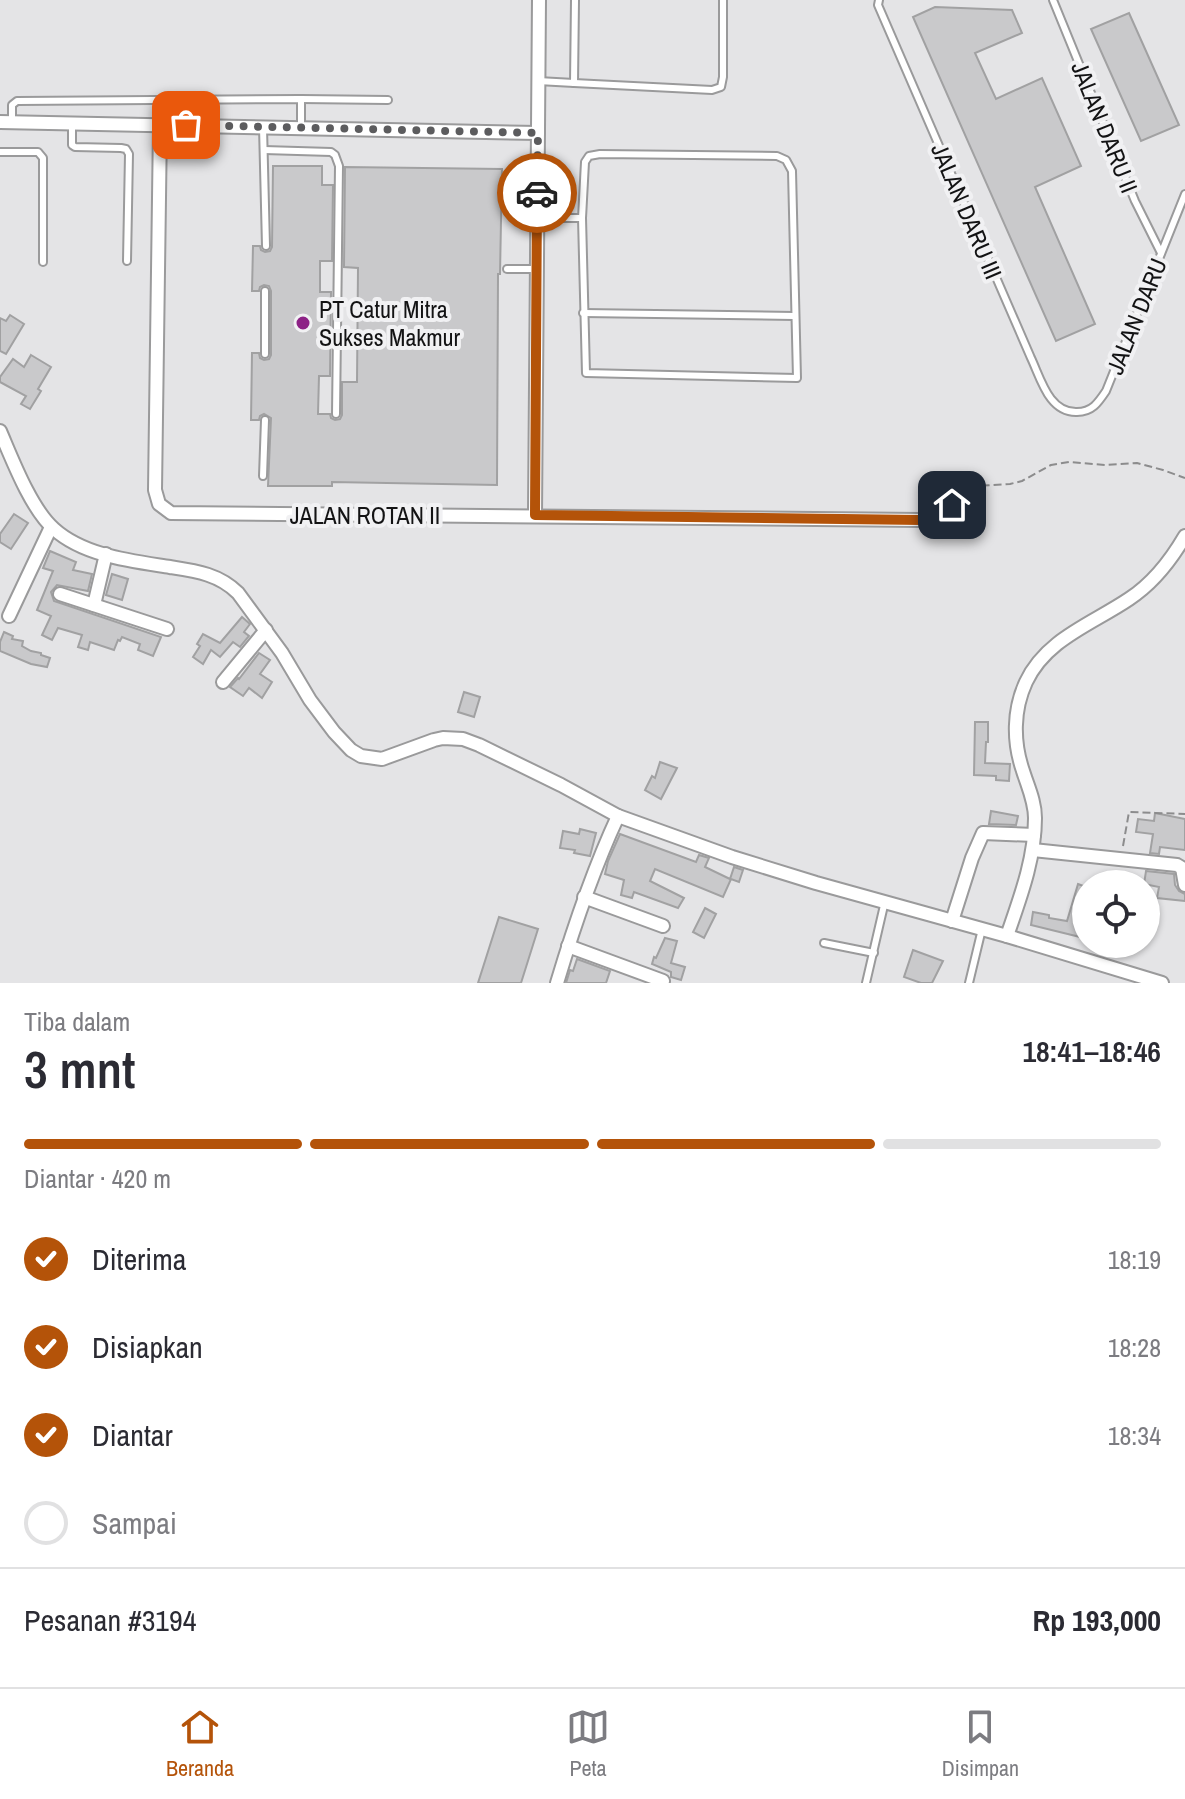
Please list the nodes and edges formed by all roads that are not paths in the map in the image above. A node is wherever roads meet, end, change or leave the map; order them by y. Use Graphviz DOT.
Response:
graph roads {
  1 [pos="539,0"];
  2 [pos="575,0"];
  3 [pos="723,0"];
  4 [pos="1053,0"];
  5 [pos="879,2"];
  6 [pos="538,81"];
  7 [pos="574,83"];
  8 [pos="301,99"];
  9 [pos="388,100"];
  10 [pos="6,122"];
  11 [pos="72,123"];
  12 [pos="160,125"];
  13 [pos="263,127"];
  14 [pos="301,128"];
  15 [pos="538,133"];
  16 [pos="264,150"];
  17 [pos="0,152"];
  18 [pos="1185,194"];
  19 [pos="537,218"];
  20 [pos="582,218"];
  21 [pos="266,246"];
  22 [pos="1161,253"];
  23 [pos="127,261"];
  24 [pos="43,262"];
  25 [pos="507,269"];
  26 [pos="537,269"];
  27 [pos="265,291"];
  28 [pos="583,313"];
  29 [pos="794,316"];
  30 [pos="265,354"];
  31 [pos="1064,411"];
  32 [pos="336,414"];
  33 [pos="265,420"];
  34 [pos="0,431"];
  35 [pos="263,476"];
  36 [pos="952,505"];
  37 [pos="535,515"];
  38 [pos="51,527"];
  39 [pos="1185,536"];
  40 [pos="106,554"];
  41 [pos="60,594"];
  42 [pos="94,605"];
  43 [pos="9,616"];
  44 [pos="167,629"];
  45 [pos="266,630"];
  46 [pos="223,682"];
  47 [pos="618,816"];
  48 [pos="1034,835"];
  49 [pos="1033,850"];
  50 [pos="1185,885"];
  51 [pos="584,897"];
  52 [pos="885,901"];
  53 [pos="952,921"];
  54 [pos="663,926"];
  55 [pos="982,929"];
  56 [pos="1007,936"];
  57 [pos="824,943"];
  58 [pos="568,946"];
  59 [pos="874,953"];
  60 [pos="663,981"];
  61 [pos="557,983"];
  62 [pos="866,983"];
  63 [pos="969,983"];
  64 [pos="1162,983"];
  1 -- 6 [label="street"];
  2 -- 7 [label="lane"];
  3 -- 7 [label="lane"];
  4 -- 22 [label="lane, JALAN DARU II"];
  5 -- 31 [label="lane, JALAN DARU III"];
  6 -- 7 [label="lane"];
  6 -- 15 [label="street"];
  8 -- 9 [label="lane"];
  8 -- 10 [label="lane"];
  8 -- 14 [label="lane"];
  10 -- 11 [label="street"];
  11 -- 12 [label="street"];
  11 -- 23 [label="lane"];
  12 -- 13 [label="street"];
  12 -- 37 [label="street, JALAN ROTAN II"];
  13 -- 14 [label="street"];
  13 -- 16 [label="lane"];
  14 -- 15 [label="street"];
  15 -- 19 [label="street"];
  16 -- 21 [label="lane"];
  16 -- 32 [label="lane"];
  17 -- 24 [label="lane"];
  18 -- 22 [label="lane, JALAN DARU"];
  19 -- 20 [label="lane"];
  19 -- 26 [label="street"];
  20 -- 28 [label="lane"];
  20 -- 29 [label="lane"];
  22 -- 31 [label="lane, JALAN DARU"];
  25 -- 26 [label="lane"];
  26 -- 37 [label="street"];
  27 -- 30 [label="lane"];
  28 -- 29 [label="lane"];
  28 -- 29 [label="lane"];
  33 -- 35 [label="lane"];
  34 -- 38 [label="street"];
  36 -- 37 [label="street, JALAN ROTAN II"];
  38 -- 40 [label="street"];
  38 -- 43 [label="street"];
  39 -- 48 [label="street"];
  40 -- 42 [label="street"];
  40 -- 45 [label="street"];
  41 -- 42 [label="street"];
  42 -- 44 [label="street"];
  45 -- 46 [label="street"];
  45 -- 47 [label="street"];
  47 -- 51 [label="street"];
  47 -- 52 [label="street"];
  48 -- 49 [label="street"];
  48 -- 53 [label="street"];
  49 -- 50 [label="street"];
  49 -- 56 [label="street"];
  51 -- 54 [label="street"];
  51 -- 58 [label="street"];
  52 -- 53 [label="street"];
  52 -- 59 [label="lane"];
  53 -- 55 [label="street"];
  55 -- 56 [label="street"];
  55 -- 63 [label="lane"];
  56 -- 64 [label="street"];
  57 -- 59 [label="lane"];
  58 -- 60 [label="street"];
  58 -- 61 [label="street"];
  59 -- 62 [label="lane"];
}
